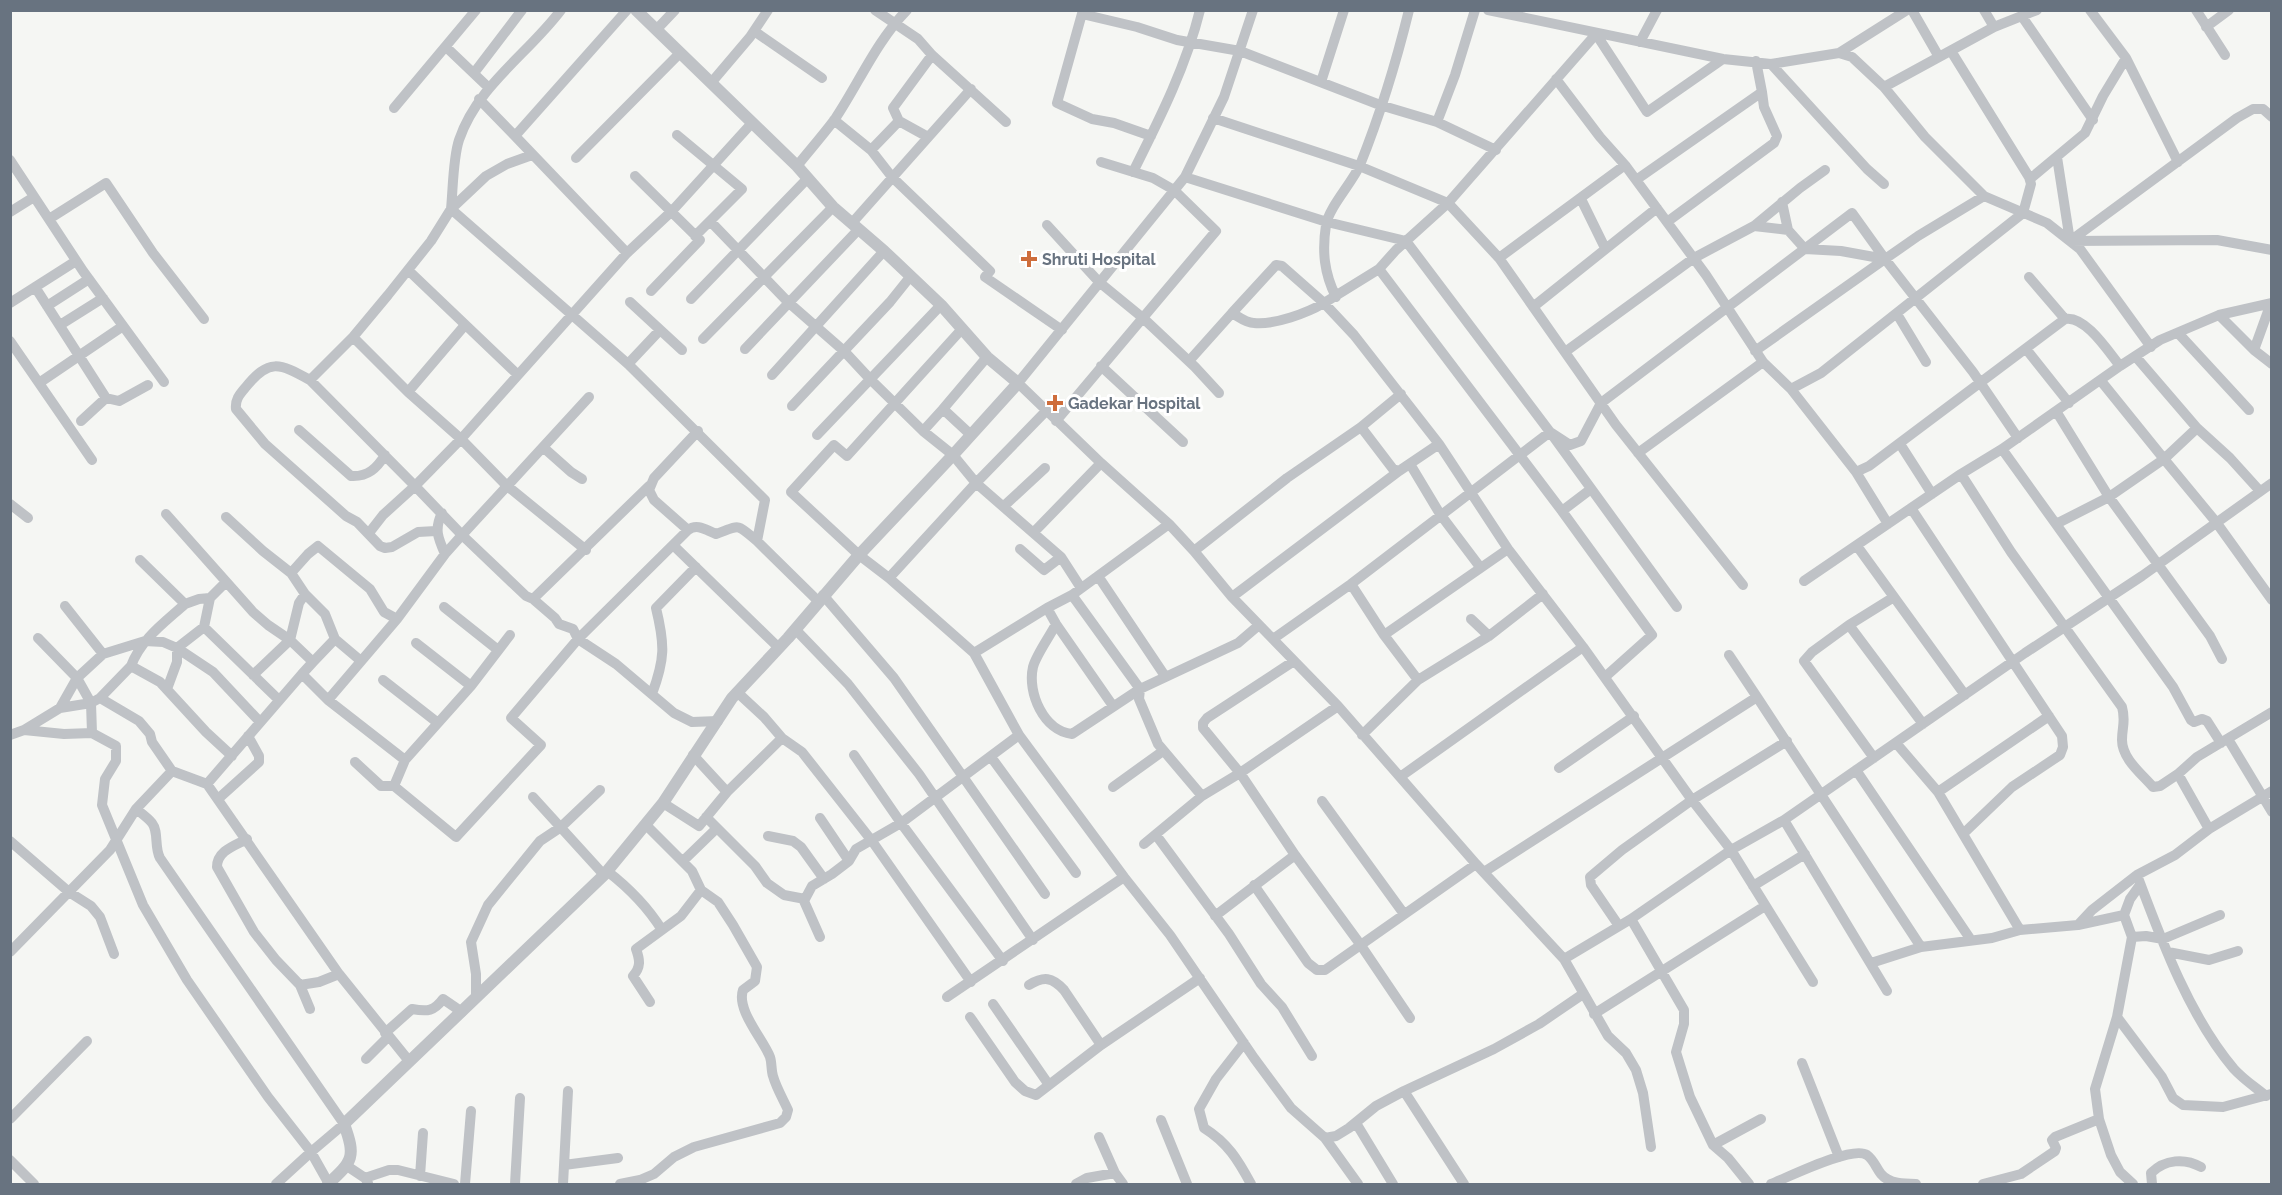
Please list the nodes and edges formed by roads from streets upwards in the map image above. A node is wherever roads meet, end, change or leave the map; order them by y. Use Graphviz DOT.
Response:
graph roads {
  1 [pos="476,10"];
  2 [pos="522,10"];
  3 [pos="561,10"];
  4 [pos="627,10"];
  5 [pos="636,10"];
  6 [pos="675,10"];
  7 [pos="768,10"];
  8 [pos="875,10"];
  9 [pos="907,10"];
  10 [pos="1200,10"];
  11 [pos="1253,10"];
  12 [pos="1344,10"];
  13 [pos="1409,10"];
  14 [pos="1475,10"];
  15 [pos="1488,10"];
  16 [pos="1657,10"];
  17 [pos="1907,10"];
  18 [pos="1912,10"];
  19 [pos="1984,10"];
  20 [pos="2037,10"];
  21 [pos="2090,10"];
  22 [pos="2196,10"];
  23 [pos="2229,10"];
  24 [pos="1504,11"];
  25 [pos="1083,12"];
  26 [pos="2022,18"];
  27 [pos="895,22"];
  28 [pos="1994,27"];
  29 [pos="2206,27"];
  30 [pos="657,29"];
  31 [pos="754,31"];
  32 [pos="1596,34"];
  33 [pos="1640,42"];
  34 [pos="1192,43"];
  35 [pos="446,47"];
  36 [pos="1240,51"];
  37 [pos="1951,51"];
  38 [pos="680,53"];
  39 [pos="1839,53"];
  40 [pos="932,55"];
  41 [pos="2225,55"];
  42 [pos="1939,57"];
  43 [pos="1723,58"];
  44 [pos="2126,58"];
  45 [pos="1756,61"];
  46 [pos="1771,64"];
  47 [pos="474,73"];
  48 [pos="822,78"];
  49 [pos="1556,79"];
  50 [pos="1321,82"];
  51 [pos="711,83"];
  52 [pos="1884,87"];
  53 [pos="489,88"];
  54 [pos="971,89"];
  55 [pos="1762,92"];
  56 [pos="478,99"];
  57 [pos="1380,105"];
  58 [pos="394,108"];
  59 [pos="2271,117"];
  60 [pos="1213,118"];
  61 [pos="834,120"];
  62 [pos="2093,120"];
  63 [pos="899,121"];
  64 [pos="1006,122"];
  65 [pos="1437,122"];
  66 [pos="751,124"];
  67 [pos="677,135"];
  68 [pos="515,136"];
  69 [pos="1151,136"];
  70 [pos="928,137"];
  71 [pos="871,150"];
  72 [pos="1496,150"];
  73 [pos="532,155"];
  74 [pos="2057,157"];
  75 [pos="576,158"];
  76 [pos="10,160"];
  77 [pos="1101,162"];
  78 [pos="2178,162"];
  79 [pos="715,165"];
  80 [pos="1625,165"];
  81 [pos="796,166"];
  82 [pos="1359,166"];
  83 [pos="1825,170"];
  84 [pos="1134,172"];
  85 [pos="635,176"];
  86 [pos="892,177"];
  87 [pos="1185,177"];
  88 [pos="807,179"];
  89 [pos="2030,179"];
  90 [pos="1636,180"];
  91 [pos="1884,184"];
  92 [pos="1174,190"];
  93 [pos="1984,196"];
  94 [pos="34,197"];
  95 [pos="1581,199"];
  96 [pos="1782,202"];
  97 [pos="1448,203"];
  98 [pos="833,207"];
  99 [pos="1657,207"];
  100 [pos="451,209"];
  101 [pos="672,211"];
  102 [pos="10,212"];
  103 [pos="2023,213"];
  104 [pos="49,219"];
  105 [pos="710,221"];
  106 [pos="1327,222"];
  107 [pos="1667,222"];
  108 [pos="1047,225"];
  109 [pos="855,226"];
  110 [pos="1754,226"];
  111 [pos="1788,230"];
  112 [pos="695,236"];
  113 [pos="1406,241"];
  114 [pos="2070,241"];
  115 [pos="1605,248"];
  116 [pos="1805,249"];
  117 [pos="738,250"];
  118 [pos="2271,250"];
  119 [pos="884,251"];
  120 [pos="627,253"];
  121 [pos="1499,258"];
  122 [pos="1694,258"];
  123 [pos="1885,260"];
  124 [pos="76,261"];
  125 [pos="1379,269"];
  126 [pos="408,270"];
  127 [pos="764,277"];
  128 [pos="910,277"];
  129 [pos="2030,277"];
  130 [pos="89,279"];
  131 [pos="1099,282"];
  132 [pos="35,287"];
  133 [pos="651,291"];
  134 [pos="1336,297"];
  135 [pos="103,298"];
  136 [pos="691,298"];
  137 [pos="1916,299"];
  138 [pos="630,302"];
  139 [pos="788,302"];
  140 [pos="10,303"];
  141 [pos="1324,303"];
  142 [pos="2271,303"];
  143 [pos="941,305"];
  144 [pos="47,306"];
  145 [pos="1533,307"];
  146 [pos="1727,308"];
  147 [pos="1232,313"];
  148 [pos="573,314"];
  149 [pos="1897,314"];
  150 [pos="2219,315"];
  151 [pos="1143,318"];
  152 [pos="204,319"];
  153 [pos="2065,319"];
  154 [pos="60,325"];
  155 [pos="465,325"];
  156 [pos="123,326"];
  157 [pos="817,326"];
  158 [pos="660,330"];
  159 [pos="961,330"];
  160 [pos="1062,330"];
  161 [pos="2178,333"];
  162 [pos="353,337"];
  163 [pos="703,339"];
  164 [pos="10,341"];
  165 [pos="2151,347"];
  166 [pos="745,349"];
  167 [pos="2026,349"];
  168 [pos="682,350"];
  169 [pos="2254,350"];
  170 [pos="844,351"];
  171 [pos="1755,351"];
  172 [pos="1565,352"];
  173 [pos="80,356"];
  174 [pos="987,357"];
  175 [pos="2136,357"];
  176 [pos="1189,361"];
  177 [pos="1762,362"];
  178 [pos="1926,362"];
  179 [pos="628,364"];
  180 [pos="2271,364"];
  181 [pos="1101,366"];
  182 [pos="2120,366"];
  183 [pos="518,375"];
  184 [pos="772,375"];
  185 [pos="310,380"];
  186 [pos="870,380"];
  187 [pos="2101,381"];
  188 [pos="164,382"];
  189 [pos="39,383"];
  190 [pos="1018,383"];
  191 [pos="148,384"];
  192 [pos="1981,384"];
  193 [pos="1791,389"];
  194 [pos="408,392"];
  195 [pos="1219,393"];
  196 [pos="1401,394"];
  197 [pos="589,397"];
  198 [pos="106,398"];
  199 [pos="1601,403"];
  200 [pos="2069,403"];
  201 [pos="896,405"];
  202 [pos="792,406"];
  203 [pos="943,409"];
  204 [pos="2248,410"];
  205 [pos="1046,411"];
  206 [pos="2056,411"];
  207 [pos="1056,420"];
  208 [pos="81,421"];
  209 [pos="1361,427"];
  210 [pos="2197,429"];
  211 [pos="299,430"];
  212 [pos="698,431"];
  213 [pos="923,431"];
  214 [pos="1550,432"];
  215 [pos="817,435"];
  216 [pos="971,435"];
  217 [pos="461,438"];
  218 [pos="2018,438"];
  219 [pos="1183,442"];
  220 [pos="1439,444"];
  221 [pos="1900,444"];
  222 [pos="544,448"];
  223 [pos="2002,449"];
  224 [pos="1638,453"];
  225 [pos="385,455"];
  226 [pos="953,455"];
  227 [pos="1520,455"];
  228 [pos="92,459"];
  229 [pos="2164,459"];
  230 [pos="1101,463"];
  231 [pos="1410,464"];
  232 [pos="1045,468"];
  233 [pos="1399,471"];
  234 [pos="1856,472"];
  235 [pos="1961,474"];
  236 [pos="582,479"];
  237 [pos="976,483"];
  238 [pos="2271,483"];
  239 [pos="506,485"];
  240 [pos="415,486"];
  241 [pos="649,486"];
  242 [pos="1591,489"];
  243 [pos="2259,490"];
  244 [pos="1469,492"];
  245 [pos="1932,494"];
  246 [pos="2109,497"];
  247 [pos="10,504"];
  248 [pos="1004,506"];
  249 [pos="1911,508"];
  250 [pos="1562,511"];
  251 [pos="442,513"];
  252 [pos="166,514"];
  253 [pos="1440,514"];
  254 [pos="226,517"];
  255 [pos="28,518"];
  256 [pos="2216,522"];
  257 [pos="1169,524"];
  258 [pos="1888,524"];
  259 [pos="2056,524"];
  260 [pos="688,530"];
  261 [pos="436,531"];
  262 [pos="1034,532"];
  263 [pos="369,533"];
  264 [pos="462,535"];
  265 [pos="757,542"];
  266 [pos="673,545"];
  267 [pos="1857,546"];
  268 [pos="1020,549"];
  269 [pos="1508,549"];
  270 [pos="586,550"];
  271 [pos="1194,551"];
  272 [pos="445,554"];
  273 [pos="859,555"];
  274 [pos="1061,557"];
  275 [pos="140,560"];
  276 [pos="2157,565"];
  277 [pos="696,567"];
  278 [pos="1480,567"];
  279 [pos="291,573"];
  280 [pos="1098,576"];
  281 [pos="889,578"];
  282 [pos="1804,581"];
  283 [pos="225,582"];
  284 [pos="1352,584"];
  285 [pos="1743,585"];
  286 [pos="1077,592"];
  287 [pos="305,594"];
  288 [pos="1542,594"];
  289 [pos="1232,597"];
  290 [pos="1894,597"];
  291 [pos="2109,597"];
  292 [pos="210,598"];
  293 [pos="821,598"];
  294 [pos="2271,598"];
  295 [pos="533,599"];
  296 [pos="185,604"];
  297 [pos="65,606"];
  298 [pos="444,607"];
  299 [pos="1677,607"];
  300 [pos="1047,608"];
  301 [pos="397,619"];
  302 [pos="1471,619"];
  303 [pos="1056,624"];
  304 [pos="1849,625"];
  305 [pos="1259,626"];
  306 [pos="204,627"];
  307 [pos="2065,627"];
  308 [pos="795,629"];
  309 [pos="510,634"];
  310 [pos="1383,635"];
  311 [pos="1488,636"];
  312 [pos="38,638"];
  313 [pos="290,639"];
  314 [pos="335,639"];
  315 [pos="578,639"];
  316 [pos="1273,639"];
  317 [pos="145,641"];
  318 [pos="416,643"];
  319 [pos="1583,647"];
  320 [pos="177,648"];
  321 [pos="778,648"];
  322 [pos="498,650"];
  323 [pos="974,653"];
  324 [pos="102,654"];
  325 [pos="1729,655"];
  326 [pos="2222,659"];
  327 [pos="361,661"];
  328 [pos="314,662"];
  329 [pos="1294,662"];
  330 [pos="2012,662"];
  331 [pos="131,666"];
  332 [pos="302,674"];
  333 [pos="253,675"];
  334 [pos="1165,676"];
  335 [pos="1605,677"];
  336 [pos="77,678"];
  337 [pos="383,680"];
  338 [pos="1418,680"];
  339 [pos="471,686"];
  340 [pos="167,689"];
  341 [pos="1140,689"];
  342 [pos="738,692"];
  343 [pos="652,694"];
  344 [pos="1965,695"];
  345 [pos="1757,697"];
  346 [pos="279,700"];
  347 [pos="328,700"];
  348 [pos="96,701"];
  349 [pos="1113,706"];
  350 [pos="1338,706"];
  351 [pos="60,708"];
  352 [pos="2271,712"];
  353 [pos="1634,716"];
  354 [pos="2049,716"];
  355 [pos="718,721"];
  356 [pos="260,722"];
  357 [pos="438,723"];
  358 [pos="1923,724"];
  359 [pos="24,730"];
  360 [pos="92,734"];
  361 [pos="10,735"];
  362 [pos="1019,735"];
  363 [pos="1362,735"];
  364 [pos="248,736"];
  365 [pos="782,738"];
  366 [pos="1787,741"];
  367 [pos="2224,741"];
  368 [pos="1896,743"];
  369 [pos="1162,751"];
  370 [pos="693,755"];
  371 [pos="854,755"];
  372 [pos="1662,755"];
  373 [pos="232,756"];
  374 [pos="991,757"];
  375 [pos="1874,758"];
  376 [pos="405,760"];
  377 [pos="355,762"];
  378 [pos="1559,768"];
  379 [pos="1856,770"];
  380 [pos="172,771"];
  381 [pos="1240,774"];
  382 [pos="2178,774"];
  383 [pos="963,777"];
  384 [pos="1400,777"];
  385 [pos="207,784"];
  386 [pos="394,786"];
  387 [pos="1113,787"];
  388 [pos="600,790"];
  389 [pos="2271,791"];
  390 [pos="727,792"];
  391 [pos="1938,792"];
  392 [pos="1821,795"];
  393 [pos="1202,796"];
  394 [pos="533,797"];
  395 [pos="935,798"];
  396 [pos="2262,798"];
  397 [pos="218,799"];
  398 [pos="1692,800"];
  399 [pos="1322,801"];
  400 [pos="663,803"];
  401 [pos="136,809"];
  402 [pos="2271,812"];
  403 [pos="706,817"];
  404 [pos="820,818"];
  405 [pos="1784,820"];
  406 [pos="900,823"];
  407 [pos="646,825"];
  408 [pos="561,827"];
  409 [pos="717,828"];
  410 [pos="2210,829"];
  411 [pos="1964,833"];
  412 [pos="1156,835"];
  413 [pos="768,836"];
  414 [pos="117,839"];
  415 [pos="247,839"];
  416 [pos="10,841"];
  417 [pos="872,841"];
  418 [pos="1144,844"];
  419 [pos="1731,850"];
  420 [pos="1295,855"];
  421 [pos="1805,855"];
  422 [pos="683,861"];
  423 [pos="849,861"];
  424 [pos="1480,868"];
  425 [pos="606,873"];
  426 [pos="1076,873"];
  427 [pos="1124,877"];
  428 [pos="824,879"];
  429 [pos="2139,880"];
  430 [pos="1254,885"];
  431 [pos="1753,886"];
  432 [pos="701,890"];
  433 [pos="69,892"];
  434 [pos="1045,894"];
  435 [pos="806,898"];
  436 [pos="1764,906"];
  437 [pos="1404,914"];
  438 [pos="2124,915"];
  439 [pos="2220,915"];
  440 [pos="1215,916"];
  441 [pos="1631,919"];
  442 [pos="2078,925"];
  443 [pos="1619,926"];
  444 [pos="662,930"];
  445 [pos="2020,930"];
  446 [pos="820,937"];
  447 [pos="2132,937"];
  448 [pos="2163,939"];
  449 [pos="1033,940"];
  450 [pos="1971,940"];
  451 [pos="1360,944"];
  452 [pos="1921,947"];
  453 [pos="2238,951"];
  454 [pos="10,952"];
  455 [pos="2168,952"];
  456 [pos="114,954"];
  457 [pos="1564,959"];
  458 [pos="1003,961"];
  459 [pos="1871,963"];
  460 [pos="1662,970"];
  461 [pos="339,974"];
  462 [pos="1200,978"];
  463 [pos="971,982"];
  464 [pos="1813,982"];
  465 [pos="300,985"];
  466 [pos="1029,985"];
  467 [pos="1887,991"];
  468 [pos="1583,994"];
  469 [pos="947,997"];
  470 [pos="476,998"];
  471 [pos="650,1002"];
  472 [pos="993,1004"];
  473 [pos="310,1010"];
  474 [pos="462,1012"];
  475 [pos="1594,1014"];
  476 [pos="970,1017"];
  477 [pos="2117,1017"];
  478 [pos="1410,1018"];
  479 [pos="387,1034"];
  480 [pos="87,1041"];
  481 [pos="1244,1043"];
  482 [pos="1101,1045"];
  483 [pos="1311,1056"];
  484 [pos="366,1059"];
  485 [pos="409,1060"];
  486 [pos="1802,1063"];
  487 [pos="1049,1084"];
  488 [pos="568,1091"];
  489 [pos="1404,1091"];
  490 [pos="2269,1095"];
  491 [pos="520,1098"];
  492 [pos="471,1111"];
  493 [pos="10,1119"];
  494 [pos="1761,1119"];
  495 [pos="2098,1119"];
  496 [pos="1161,1120"];
  497 [pos="1356,1123"];
  498 [pos="344,1124"];
  499 [pos="423,1133"];
  500 [pos="1098,1137"];
  501 [pos="1325,1138"];
  502 [pos="1713,1145"];
  503 [pos="1651,1147"];
  504 [pos="311,1152"];
  505 [pos="1839,1157"];
  506 [pos="618,1158"];
  507 [pos="10,1160"];
  508 [pos="349,1163"];
  509 [pos="564,1165"];
  510 [pos="2202,1167"];
  511 [pos="1115,1173"];
  512 [pos="420,1176"];
  513 [pos="367,1181"];
  514 [pos="1886,1181"];
  515 [pos="329,1184"];
  516 [pos="34,1185"];
  517 [pos="276,1185"];
  518 [pos="454,1185"];
  519 [pos="465,1185"];
  520 [pos="515,1185"];
  521 [pos="562,1185"];
  522 [pos="620,1185"];
  523 [pos="1076,1185"];
  524 [pos="1123,1185"];
  525 [pos="1187,1185"];
  526 [pos="1251,1185"];
  527 [pos="1358,1185"];
  528 [pos="1394,1185"];
  529 [pos="1464,1185"];
  530 [pos="1749,1185"];
  531 [pos="1771,1185"];
  532 [pos="1916,1185"];
  533 [pos="1983,1185"];
  534 [pos="2133,1185"];
  535 [pos="2152,1185"];
  1 -- 35 [label="street"];
  2 -- 47 [label="street"];
  3 -- 53 [label="street"];
  4 -- 68 [label="street"];
  5 -- 30 [label="street"];
  6 -- 30 [label="street"];
  7 -- 31 [label="street"];
  8 -- 27 [label="street"];
  9 -- 27 [label="street"];
  10 -- 34 [label="street"];
  11 -- 36 [label="street"];
  12 -- 50 [label="street"];
  13 -- 57 [label="street"];
  14 -- 65 [label="street"];
  15 -- 24 [label="street"];
  16 -- 33 [label="street"];
  17 -- 39 [label="street"];
  18 -- 42 [label="street"];
  19 -- 28 [label="street"];
  20 -- 26 [label="street"];
  21 -- 44 [label="street"];
  22 -- 29 [label="street"];
  23 -- 29 [label="street"];
  24 -- 32 [label="street"];
  25 -- 34 [label="street"];
  25 -- 69 [label="street"];
  26 -- 28 [label="street"];
  26 -- 62 [label="street"];
  27 -- 40 [label="street"];
  27 -- 61 [label="street"];
  28 -- 37 [label="street"];
  29 -- 41 [label="street"];
  30 -- 38 [label="street"];
  31 -- 48 [label="street"];
  31 -- 51 [label="street"];
  32 -- 33 [label="street"];
  32 -- 43 [label="street"];
  32 -- 49 [label="street"];
  33 -- 43 [label="street"];
  34 -- 36 [label="street"];
  34 -- 69 [label="street"];
  35 -- 47 [label="street"];
  35 -- 58 [label="street"];
  36 -- 50 [label="street"];
  36 -- 60 [label="street"];
  37 -- 42 [label="street"];
  37 -- 89 [label="street"];
  38 -- 51 [label="street"];
  38 -- 75 [label="street"];
  39 -- 46 [label="street"];
  39 -- 52 [label="street"];
  40 -- 54 [label="street"];
  40 -- 63 [label="street"];
  42 -- 52 [label="street"];
  43 -- 45 [label="street"];
  44 -- 62 [label="street"];
  44 -- 78 [label="street"];
  45 -- 46 [label="street"];
  45 -- 55 [label="street"];
  46 -- 91 [label="street"];
  47 -- 53 [label="street"];
  49 -- 72 [label="street"];
  49 -- 80 [label="street"];
  50 -- 57 [label="street"];
  51 -- 66 [label="street"];
  52 -- 93 [label="street"];
  53 -- 56 [label="street"];
  54 -- 64 [label="street"];
  54 -- 70 [label="street"];
  55 -- 90 [label="street"];
  55 -- 107 [label="street"];
  56 -- 68 [label="street"];
  56 -- 100 [label="street"];
  57 -- 65 [label="street"];
  57 -- 82 [label="street"];
  59 -- 78 [label="street"];
  60 -- 82 [label="street"];
  60 -- 87 [label="street"];
  61 -- 71 [label="street"];
  61 -- 81 [label="street"];
  62 -- 74 [label="street"];
  63 -- 70 [label="street"];
  63 -- 71 [label="street"];
  65 -- 72 [label="street"];
  66 -- 79 [label="street"];
  66 -- 81 [label="street"];
  67 -- 79 [label="street"];
  68 -- 73 [label="street"];
  69 -- 84 [label="street"];
  70 -- 86 [label="street"];
  71 -- 86 [label="street"];
  72 -- 97 [label="street"];
  73 -- 100 [label="street"];
  73 -- 120 [label="street"];
  74 -- 89 [label="street"];
  74 -- 114 [label="street"];
  76 -- 94 [label="street"];
  77 -- 84 [label="street"];
  78 -- 114 [label="street"];
  79 -- 101 [label="street"];
  79 -- 105 [label="street"];
  80 -- 90 [label="street"];
  80 -- 95 [label="street"];
  81 -- 88 [label="street"];
  82 -- 97 [label="street"];
  82 -- 106 [label="street"];
  83 -- 96 [label="street"];
  84 -- 92 [label="street"];
  85 -- 101 [label="street"];
  86 -- 109 [label="street"];
  86 -- 160 [label="street"];
  87 -- 92 [label="street"];
  87 -- 106 [label="street"];
  88 -- 98 [label="street"];
  88 -- 117 [label="street"];
  89 -- 103 [label="street"];
  90 -- 99 [label="street"];
  92 -- 131 [label="street"];
  92 -- 151 [label="street"];
  93 -- 103 [label="street"];
  93 -- 123 [label="street"];
  94 -- 102 [label="street"];
  94 -- 104 [label="street"];
  95 -- 115 [label="street"];
  95 -- 121 [label="street"];
  96 -- 110 [label="street"];
  96 -- 111 [label="street"];
  97 -- 113 [label="street"];
  97 -- 121 [label="street"];
  98 -- 109 [label="street"];
  98 -- 127 [label="street"];
  99 -- 107 [label="street"];
  99 -- 115 [label="street"];
  100 -- 126 [label="street"];
  100 -- 148 [label="street"];
  101 -- 112 [label="street"];
  101 -- 120 [label="street"];
  103 -- 114 [label="street"];
  103 -- 137 [label="street"];
  104 -- 124 [label="street"];
  104 -- 152 [label="street"];
  105 -- 112 [label="street"];
  105 -- 117 [label="street"];
  106 -- 113 [label="street"];
  106 -- 134 [label="street"];
  107 -- 122 [label="street"];
  108 -- 131 [label="street"];
  109 -- 119 [label="street"];
  109 -- 139 [label="street"];
  110 -- 111 [label="street"];
  110 -- 122 [label="street"];
  111 -- 116 [label="street"];
  112 -- 133 [label="street"];
  113 -- 125 [label="street"];
  113 -- 214 [label="street"];
  114 -- 118 [label="street"];
  114 -- 165 [label="street"];
  115 -- 145 [label="street"];
  116 -- 123 [label="street"];
  116 -- 123 [label="street"];
  116 -- 146 [label="street"];
  117 -- 127 [label="street"];
  117 -- 136 [label="street"];
  119 -- 128 [label="street"];
  119 -- 157 [label="street"];
  120 -- 148 [label="street"];
  121 -- 145 [label="street"];
  122 -- 146 [label="street"];
  122 -- 172 [label="street"];
  123 -- 137 [label="street"];
  123 -- 171 [label="street"];
  124 -- 130 [label="street"];
  124 -- 132 [label="street"];
  125 -- 134 [label="street"];
  125 -- 227 [label="street"];
  126 -- 155 [label="street"];
  126 -- 162 [label="street"];
  127 -- 139 [label="street"];
  127 -- 163 [label="street"];
  128 -- 143 [label="street"];
  128 -- 170 [label="street"];
  129 -- 153 [label="street"];
  130 -- 135 [label="street"];
  130 -- 144 [label="street"];
  131 -- 151 [label="street"];
  131 -- 160 [label="street"];
  132 -- 140 [label="street"];
  132 -- 144 [label="street"];
  134 -- 141 [label="street"];
  135 -- 154 [label="street"];
  135 -- 156 [label="street"];
  137 -- 149 [label="street"];
  137 -- 192 [label="street"];
  138 -- 158 [label="street"];
  139 -- 157 [label="street"];
  139 -- 166 [label="street"];
  141 -- 147 [label="street"];
  141 -- 147 [label="street"];
  141 -- 196 [label="street"];
  142 -- 150 [label="street"];
  142 -- 169 [label="street"];
  143 -- 159 [label="street"];
  143 -- 186 [label="street"];
  144 -- 154 [label="street"];
  145 -- 172 [label="street"];
  146 -- 171 [label="street"];
  146 -- 199 [label="street"];
  147 -- 176 [label="street"];
  148 -- 179 [label="street"];
  148 -- 183 [label="street"];
  149 -- 178 [label="street"];
  149 -- 193 [label="street"];
  150 -- 161 [label="street"];
  150 -- 169 [label="street"];
  151 -- 176 [label="street"];
  151 -- 181 [label="street"];
  153 -- 167 [label="street"];
  153 -- 182 [label="street"];
  154 -- 173 [label="street"];
  155 -- 183 [label="street"];
  155 -- 194 [label="street"];
  156 -- 173 [label="street"];
  156 -- 188 [label="street"];
  157 -- 170 [label="street"];
  157 -- 184 [label="street"];
  158 -- 168 [label="street"];
  158 -- 179 [label="street"];
  159 -- 174 [label="street"];
  159 -- 201 [label="street"];
  160 -- 190 [label="street"];
  161 -- 165 [label="street"];
  161 -- 204 [label="street"];
  162 -- 185 [label="street"];
  162 -- 194 [label="street"];
  164 -- 189 [label="street"];
  165 -- 175 [label="street"];
  167 -- 192 [label="street"];
  167 -- 200 [label="street"];
  169 -- 180 [label="street"];
  170 -- 186 [label="street"];
  170 -- 202 [label="street"];
  171 -- 177 [label="street"];
  172 -- 199 [label="street"];
  173 -- 189 [label="street"];
  173 -- 198 [label="street"];
  174 -- 190 [label="street"];
  174 -- 203 [label="street"];
  175 -- 182 [label="street"];
  175 -- 210 [label="street"];
  176 -- 195 [label="street"];
  177 -- 193 [label="street"];
  177 -- 224 [label="street"];
  179 -- 212 [label="street"];
  181 -- 207 [label="street"];
  181 -- 219 [label="street"];
  182 -- 187 [label="street"];
  183 -- 217 [label="street"];
  185 -- 225 [label="street"];
  185 -- 263 [label="street"];
  186 -- 201 [label="street"];
  186 -- 215 [label="street"];
  187 -- 200 [label="street"];
  187 -- 229 [label="street"];
  189 -- 228 [label="street"];
  190 -- 205 [label="street"];
  190 -- 216 [label="street"];
  191 -- 198 [label="street"];
  192 -- 218 [label="street"];
  192 -- 221 [label="street"];
  193 -- 234 [label="street"];
  194 -- 217 [label="street"];
  196 -- 209 [label="street"];
  196 -- 220 [label="street"];
  197 -- 222 [label="street"];
  198 -- 208 [label="street"];
  199 -- 214 [label="street"];
  199 -- 224 [label="street"];
  200 -- 206 [label="street"];
  201 -- 213 [label="street"];
  201 -- 273 [label="street"];
  203 -- 213 [label="street"];
  203 -- 216 [label="street"];
  205 -- 207 [label="street"];
  205 -- 237 [label="street"];
  206 -- 218 [label="street"];
  206 -- 246 [label="street"];
  207 -- 230 [label="street"];
  209 -- 233 [label="street"];
  209 -- 271 [label="street"];
  210 -- 229 [label="street"];
  210 -- 243 [label="street"];
  211 -- 225 [label="street"];
  212 -- 241 [label="street"];
  212 -- 265 [label="street"];
  213 -- 226 [label="street"];
  214 -- 227 [label="street"];
  214 -- 242 [label="street"];
  216 -- 226 [label="street"];
  217 -- 239 [label="street"];
  217 -- 240 [label="street"];
  218 -- 223 [label="street"];
  220 -- 231 [label="street"];
  220 -- 244 [label="street"];
  221 -- 234 [label="street"];
  221 -- 245 [label="street"];
  222 -- 236 [label="street"];
  222 -- 239 [label="street"];
  223 -- 235 [label="street"];
  223 -- 259 [label="street"];
  224 -- 285 [label="street"];
  225 -- 240 [label="street"];
  226 -- 237 [label="street"];
  226 -- 273 [label="street"];
  227 -- 244 [label="street"];
  227 -- 250 [label="street"];
  229 -- 246 [label="street"];
  229 -- 256 [label="street"];
  230 -- 257 [label="street"];
  230 -- 262 [label="street"];
  231 -- 233 [label="street"];
  231 -- 253 [label="street"];
  232 -- 248 [label="street"];
  233 -- 289 [label="street"];
  234 -- 258 [label="street"];
  235 -- 245 [label="street"];
  235 -- 307 [label="street"];
  237 -- 248 [label="street"];
  237 -- 281 [label="street"];
  238 -- 243 [label="street"];
  239 -- 264 [label="street"];
  239 -- 270 [label="street"];
  240 -- 251 [label="street"];
  240 -- 263 [label="street"];
  241 -- 260 [label="street"];
  241 -- 270 [label="street"];
  242 -- 250 [label="street"];
  242 -- 299 [label="street"];
  243 -- 256 [label="street"];
  244 -- 253 [label="street"];
  244 -- 269 [label="street"];
  245 -- 249 [label="street"];
  246 -- 259 [label="street"];
  246 -- 276 [label="street"];
  247 -- 255 [label="street"];
  248 -- 262 [label="street"];
  249 -- 258 [label="street"];
  249 -- 330 [label="street"];
  250 -- 335 [label="street"];
  251 -- 261 [label="street"];
  251 -- 264 [label="street"];
  252 -- 283 [label="street"];
  253 -- 278 [label="street"];
  253 -- 284 [label="street"];
  254 -- 279 [label="street"];
  256 -- 276 [label="street"];
  256 -- 294 [label="street"];
  257 -- 271 [label="street"];
  257 -- 280 [label="street"];
  258 -- 267 [label="street"];
  259 -- 291 [label="street"];
  260 -- 265 [label="street"];
  260 -- 266 [label="street"];
  261 -- 263 [label="street"];
  261 -- 272 [label="street"];
  262 -- 274 [label="street"];
  264 -- 272 [label="street"];
  264 -- 295 [label="street"];
  265 -- 293 [label="street"];
  266 -- 277 [label="street"];
  266 -- 315 [label="street"];
  267 -- 282 [label="street"];
  267 -- 290 [label="street"];
  268 -- 274 [label="street"];
  269 -- 278 [label="street"];
  269 -- 288 [label="street"];
  270 -- 295 [label="street"];
  271 -- 289 [label="street"];
  272 -- 301 [label="street"];
  273 -- 281 [label="street"];
  273 -- 293 [label="street"];
  274 -- 286 [label="street"];
  275 -- 296 [label="street"];
  276 -- 291 [label="street"];
  276 -- 326 [label="street"];
  277 -- 321 [label="street"];
  277 -- 343 [label="street"];
  278 -- 310 [label="street"];
  279 -- 287 [label="street"];
  279 -- 301 [label="street"];
  280 -- 286 [label="street"];
  280 -- 334 [label="street"];
  281 -- 323 [label="street"];
  283 -- 292 [label="street"];
  283 -- 313 [label="street"];
  284 -- 310 [label="street"];
  284 -- 316 [label="street"];
  286 -- 300 [label="street"];
  286 -- 341 [label="street"];
  287 -- 313 [label="street"];
  287 -- 314 [label="street"];
  288 -- 311 [label="street"];
  288 -- 319 [label="street"];
  289 -- 305 [label="street"];
  290 -- 304 [label="street"];
  290 -- 344 [label="street"];
  291 -- 307 [label="street"];
  291 -- 367 [label="street"];
  292 -- 296 [label="street"];
  292 -- 306 [label="street"];
  293 -- 308 [label="street"];
  293 -- 383 [label="street"];
  295 -- 315 [label="street"];
  296 -- 317 [label="street"];
  297 -- 324 [label="street"];
  298 -- 322 [label="street"];
  300 -- 303 [label="street"];
  300 -- 323 [label="street"];
  301 -- 327 [label="street"];
  302 -- 311 [label="street"];
  303 -- 349 [label="street"];
  303 -- 349 [label="street"];
  304 -- 358 [label="street"];
  304 -- 375 [label="street"];
  305 -- 316 [label="street"];
  305 -- 334 [label="street"];
  306 -- 320 [label="street"];
  306 -- 333 [label="street"];
  307 -- 330 [label="street"];
  307 -- 382 [label="street"];
  308 -- 321 [label="street"];
  308 -- 395 [label="street"];
  309 -- 322 [label="street"];
  310 -- 338 [label="street"];
  311 -- 338 [label="street"];
  312 -- 336 [label="street"];
  313 -- 328 [label="street"];
  313 -- 333 [label="street"];
  314 -- 327 [label="street"];
  314 -- 328 [label="street"];
  315 -- 343 [label="street"];
  315 -- 386 [label="street"];
  316 -- 329 [label="street"];
  317 -- 320 [label="street"];
  317 -- 324 [label="street"];
  317 -- 331 [label="street"];
  318 -- 339 [label="street"];
  319 -- 335 [label="street"];
  319 -- 384 [label="street"];
  320 -- 340 [label="street"];
  320 -- 356 [label="street"];
  321 -- 342 [label="street"];
  322 -- 339 [label="street"];
  323 -- 362 [label="street"];
  324 -- 336 [label="street"];
  325 -- 345 [label="street"];
  327 -- 347 [label="street"];
  328 -- 332 [label="street"];
  329 -- 350 [label="street"];
  329 -- 381 [label="street"];
  330 -- 344 [label="street"];
  330 -- 354 [label="street"];
  331 -- 340 [label="street"];
  331 -- 348 [label="street"];
  332 -- 346 [label="street"];
  332 -- 347 [label="street"];
  333 -- 346 [label="street"];
  334 -- 341 [label="street"];
  335 -- 353 [label="street"];
  336 -- 348 [label="street"];
  336 -- 351 [label="street"];
  337 -- 357 [label="street"];
  338 -- 363 [label="street"];
  339 -- 357 [label="street"];
  340 -- 373 [label="street"];
  341 -- 349 [label="street"];
  341 -- 369 [label="street"];
  342 -- 355 [label="street"];
  342 -- 365 [label="street"];
  343 -- 355 [label="street"];
  344 -- 358 [label="street"];
  345 -- 366 [label="street"];
  345 -- 372 [label="street"];
  346 -- 356 [label="street"];
  347 -- 376 [label="street"];
  348 -- 351 [label="street"];
  348 -- 360 [label="street"];
  348 -- 380 [label="street"];
  350 -- 363 [label="street"];
  350 -- 381 [label="street"];
  351 -- 359 [label="street"];
  352 -- 367 [label="street"];
  353 -- 372 [label="street"];
  353 -- 378 [label="street"];
  354 -- 391 [label="street"];
  354 -- 411 [label="street"];
  355 -- 370 [label="street"];
  356 -- 364 [label="street"];
  357 -- 376 [label="street"];
  358 -- 368 [label="street"];
  359 -- 360 [label="street"];
  359 -- 361 [label="street"];
  360 -- 414 [label="street"];
  362 -- 374 [label="street"];
  362 -- 427 [label="street"];
  363 -- 384 [label="street"];
  364 -- 373 [label="street"];
  364 -- 397 [label="street"];
  365 -- 390 [label="street"];
  365 -- 417 [label="street"];
  366 -- 392 [label="street"];
  366 -- 398 [label="street"];
  367 -- 382 [label="street"];
  367 -- 396 [label="street"];
  368 -- 375 [label="street"];
  368 -- 391 [label="street"];
  369 -- 387 [label="street"];
  369 -- 393 [label="street"];
  370 -- 390 [label="street"];
  370 -- 400 [label="street"];
  371 -- 406 [label="street"];
  372 -- 398 [label="street"];
  372 -- 424 [label="street"];
  373 -- 385 [label="street"];
  374 -- 383 [label="street"];
  374 -- 426 [label="street"];
  375 -- 379 [label="street"];
  376 -- 386 [label="street"];
  377 -- 386 [label="street"];
  379 -- 392 [label="street"];
  379 -- 450 [label="street"];
  380 -- 385 [label="street"];
  380 -- 401 [label="street"];
  381 -- 393 [label="street"];
  381 -- 420 [label="street"];
  382 -- 410 [label="street"];
  383 -- 395 [label="street"];
  383 -- 434 [label="street"];
  384 -- 424 [label="street"];
  385 -- 397 [label="street"];
  388 -- 408 [label="street"];
  389 -- 396 [label="street"];
  390 -- 403 [label="street"];
  391 -- 411 [label="street"];
  392 -- 405 [label="street"];
  392 -- 452 [label="street"];
  393 -- 412 [label="street"];
  394 -- 408 [label="street"];
  395 -- 406 [label="street"];
  395 -- 449 [label="street"];
  396 -- 402 [label="street"];
  396 -- 410 [label="street"];
  397 -- 415 [label="street"];
  398 -- 419 [label="street"];
  398 -- 443 [label="street"];
  399 -- 437 [label="street"];
  400 -- 403 [label="street"];
  400 -- 407 [label="street"];
  401 -- 414 [label="street"];
  401 -- 498 [label="street"];
  403 -- 409 [label="street"];
  404 -- 423 [label="street"];
  405 -- 419 [label="street"];
  405 -- 421 [label="street"];
  406 -- 417 [label="street"];
  406 -- 458 [label="street"];
  407 -- 422 [label="street"];
  407 -- 425 [label="street"];
  408 -- 425 [label="street"];
  408 -- 470 [label="street"];
  409 -- 422 [label="street"];
  409 -- 435 [label="street"];
  410 -- 429 [label="street"];
  411 -- 445 [label="street"];
  412 -- 418 [label="street"];
  412 -- 440 [label="street"];
  413 -- 428 [label="street"];
  414 -- 433 [label="street"];
  414 -- 504 [label="street"];
  415 -- 461 [label="street"];
  415 -- 465 [label="street"];
  416 -- 433 [label="street"];
  417 -- 423 [label="street"];
  417 -- 463 [label="street"];
  419 -- 431 [label="street"];
  419 -- 441 [label="street"];
  420 -- 430 [label="street"];
  420 -- 451 [label="street"];
  421 -- 431 [label="street"];
  421 -- 459 [label="street"];
  422 -- 432 [label="street"];
  423 -- 428 [label="street"];
  424 -- 437 [label="street"];
  424 -- 457 [label="street"];
  425 -- 444 [label="street"];
  425 -- 470 [label="street"];
  427 -- 449 [label="street"];
  427 -- 462 [label="street"];
  428 -- 435 [label="street"];
  429 -- 438 [label="street"];
  429 -- 442 [label="street"];
  429 -- 448 [label="street"];
  430 -- 440 [label="street"];
  430 -- 451 [label="street"];
  431 -- 436 [label="street"];
  432 -- 444 [label="street"];
  432 -- 522 [label="street"];
  433 -- 454 [label="street"];
  433 -- 456 [label="street"];
  435 -- 446 [label="street"];
  436 -- 460 [label="street"];
  436 -- 464 [label="street"];
  437 -- 451 [label="street"];
  438 -- 442 [label="street"];
  438 -- 447 [label="street"];
  439 -- 448 [label="street"];
  440 -- 483 [label="street"];
  441 -- 443 [label="street"];
  441 -- 460 [label="street"];
  442 -- 445 [label="street"];
  443 -- 457 [label="street"];
  444 -- 471 [label="street"];
  445 -- 450 [label="street"];
  447 -- 448 [label="street"];
  447 -- 477 [label="street"];
  448 -- 455 [label="street"];
  449 -- 458 [label="street"];
  450 -- 452 [label="street"];
  451 -- 478 [label="street"];
  452 -- 459 [label="street"];
  453 -- 455 [label="street"];
  455 -- 490 [label="street"];
  457 -- 468 [label="street"];
  458 -- 463 [label="street"];
  459 -- 467 [label="street"];
  460 -- 475 [label="street"];
  460 -- 502 [label="street"];
  461 -- 465 [label="street"];
  461 -- 479 [label="street"];
  462 -- 481 [label="street"];
  462 -- 482 [label="street"];
  463 -- 469 [label="street"];
  465 -- 473 [label="street"];
  466 -- 482 [label="street"];
  468 -- 475 [label="street"];
  468 -- 489 [label="street"];
  470 -- 474 [label="street"];
  472 -- 487 [label="street"];
  474 -- 479 [label="street"];
  474 -- 485 [label="street"];
  475 -- 503 [label="street"];
  476 -- 487 [label="street"];
  477 -- 490 [label="street"];
  477 -- 495 [label="street"];
  479 -- 484 [label="street"];
  479 -- 485 [label="street"];
  480 -- 493 [label="street"];
  481 -- 501 [label="street"];
  481 -- 526 [label="street"];
  482 -- 487 [label="street"];
  485 -- 498 [label="street"];
  486 -- 505 [label="street"];
  488 -- 509 [label="street"];
  489 -- 497 [label="street"];
  489 -- 529 [label="street"];
  491 -- 520 [label="street"];
  492 -- 519 [label="street"];
  494 -- 502 [label="street"];
  495 -- 533 [label="street"];
  495 -- 534 [label="street"];
  496 -- 525 [label="street"];
  497 -- 501 [label="street"];
  497 -- 528 [label="street"];
  498 -- 504 [label="street"];
  498 -- 508 [label="street"];
  499 -- 512 [label="street"];
  500 -- 511 [label="street"];
  501 -- 527 [label="street"];
  502 -- 530 [label="street"];
  504 -- 515 [label="street"];
  504 -- 517 [label="street"];
  505 -- 514 [label="street"];
  505 -- 531 [label="street"];
  506 -- 509 [label="street"];
  507 -- 516 [label="street"];
  508 -- 513 [label="street"];
  508 -- 515 [label="street"];
  509 -- 521 [label="street"];
  510 -- 535 [label="street"];
  511 -- 523 [label="street"];
  511 -- 524 [label="street"];
  512 -- 513 [label="street"];
  512 -- 518 [label="street"];
  514 -- 532 [label="street"];
}
